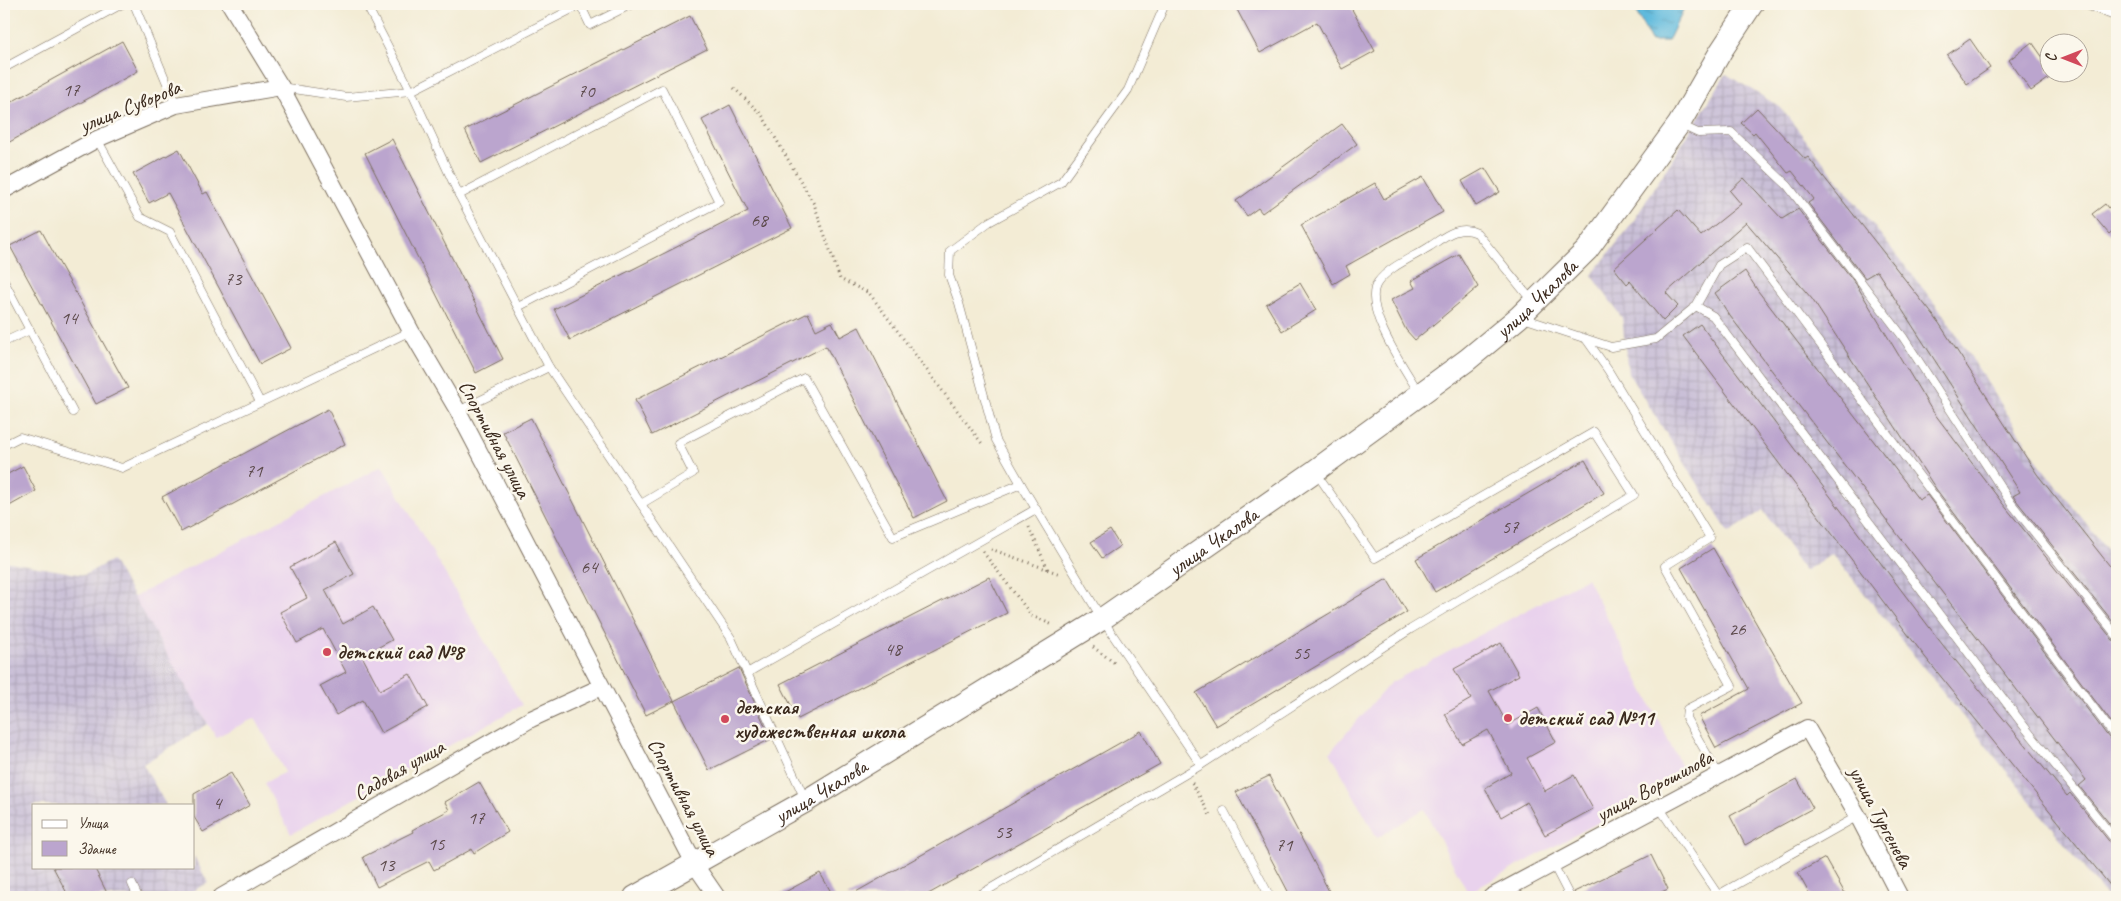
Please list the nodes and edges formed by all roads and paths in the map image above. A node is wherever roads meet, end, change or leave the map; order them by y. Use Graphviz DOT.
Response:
graph roads {
  1 [pos="122,4"];
  2 [pos="134,4"];
  3 [pos="230,4"];
  4 [pos="366,4"];
  5 [pos="580,4"];
  6 [pos="632,4"];
  7 [pos="1165,4"];
  8 [pos="1752,4"];
  9 [pos="2084,4"];
  10 [pos="2117,18"];
  11 [pos="4,68"];
  12 [pos="281,87"];
  13 [pos="734,88"];
  14 [pos="411,91"];
  15 [pos="176,105"];
  16 [pos="1679,124"];
  17 [pos="97,139"];
  18 [pos="4,190"];
  19 [pos="459,196"];
  20 [pos="4,280"];
  21 [pos="1696,306"];
  22 [pos="518,307"];
  23 [pos="1526,310"];
  24 [pos="30,330"];
  25 [pos="411,331"];
  26 [pos="1586,339"];
  27 [pos="4,342"];
  28 [pos="549,367"];
  29 [pos="1420,395"];
  30 [pos="260,402"];
  31 [pos="458,410"];
  32 [pos="73,412"];
  33 [pos="4,445"];
  34 [pos="987,450"];
  35 [pos="1315,471"];
  36 [pos="1021,484"];
  37 [pos="641,504"];
  38 [pos="1036,509"];
  39 [pos="1024,516"];
  40 [pos="976,544"];
  41 [pos="1048,570"];
  42 [pos="1079,581"];
  43 [pos="1102,619"];
  44 [pos="1076,634"];
  45 [pos="2117,636"];
  46 [pos="1123,670"];
  47 [pos="747,673"];
  48 [pos="601,687"];
  49 [pos="2117,739"];
  50 [pos="1825,756"];
  51 [pos="1201,765"];
  52 [pos="1719,775"];
  53 [pos="806,801"];
  54 [pos="1659,807"];
  55 [pos="1224,811"];
  56 [pos="1858,816"];
  57 [pos="2117,842"];
  58 [pos="1553,864"];
  59 [pos="695,865"];
  60 [pos="132,884"];
  61 [pos="1717,896"];
  62 [pos="138,897"];
  63 [pos="221,897"];
  64 [pos="635,897"];
  65 [pos="717,897"];
  66 [pos="976,897"];
  67 [pos="1270,897"];
  68 [pos="1491,897"];
  69 [pos="1570,897"];
  70 [pos="1900,897"];
  1 -- 11 [label="lane"];
  2 -- 15 [label="lane"];
  3 -- 12 [label="street, Спортивная улица"];
  4 -- 14 [label="lane"];
  5 -- 6 [label="lane"];
  5 -- 14 [label="lane"];
  7 -- 36 [label="lane"];
  8 -- 16 [label="street, улица Чкалова"];
  9 -- 10 [label="lane"];
  12 -- 14 [label="lane"];
  12 -- 15 [label="street, улица Суворова"];
  12 -- 25 [label="street, Спортивная улица"];
  13 -- 34 [label="path"];
  14 -- 19 [label="lane"];
  15 -- 17 [label="street, улица Суворова"];
  16 -- 23 [label="street, улица Чкалова"];
  16 -- 45 [label="lane"];
  17 -- 18 [label="street, улица Суворова"];
  17 -- 30 [label="lane"];
  19 -- 22 [label="lane"];
  19 -- 22 [label="lane"];
  20 -- 24 [label="lane"];
  21 -- 26 [label="lane"];
  21 -- 49 [label="lane"];
  21 -- 57 [label="lane"];
  22 -- 28 [label="lane"];
  23 -- 26 [label="lane"];
  23 -- 29 [label="street, улица Чкалова"];
  23 -- 29 [label="lane"];
  24 -- 27 [label="lane"];
  24 -- 32 [label="lane"];
  25 -- 30 [label="lane"];
  25 -- 31 [label="street, Спортивная улица"];
  26 -- 52 [label="lane"];
  28 -- 31 [label="lane"];
  28 -- 37 [label="lane"];
  29 -- 35 [label="street, улица Чкалова"];
  30 -- 33 [label="lane"];
  31 -- 48 [label="street, Спортивная улица"];
  35 -- 43 [label="street, улица Чкалова"];
  35 -- 51 [label="lane"];
  36 -- 37 [label="lane"];
  36 -- 38 [label="lane"];
  37 -- 47 [label="lane"];
  38 -- 39 [label="lane"];
  38 -- 42 [label="lane"];
  39 -- 40 [label="lane"];
  39 -- 41 [label="path"];
  40 -- 41 [label="path"];
  40 -- 44 [label="path"];
  40 -- 47 [label="lane"];
  41 -- 42 [label="path"];
  42 -- 43 [label="lane"];
  43 -- 44 [label="street, улица Чкалова"];
  43 -- 51 [label="lane"];
  44 -- 46 [label="path"];
  44 -- 53 [label="street, улица Чкалова"];
  47 -- 53 [label="lane"];
  48 -- 59 [label="street, Спортивная улица"];
  48 -- 63 [label="street, Садовая улица"];
  50 -- 52 [label="street, улица Ворошилова"];
  50 -- 56 [label="street, улица Тургенева"];
  51 -- 66 [label="lane"];
  52 -- 54 [label="street, улица Ворошилова"];
  53 -- 59 [label="street, улица Чкалова"];
  54 -- 58 [label="street, улица Ворошилова"];
  54 -- 61 [label="lane"];
  55 -- 67 [label="lane"];
  56 -- 61 [label="lane"];
  56 -- 70 [label="street, улица Тургенева"];
  58 -- 68 [label="street, улица Ворошилова"];
  58 -- 69 [label="lane"];
  59 -- 64 [label="street, улица Чкалова"];
  59 -- 65 [label="street, Спортивная улица"];
  60 -- 62 [label="lane"];
}
